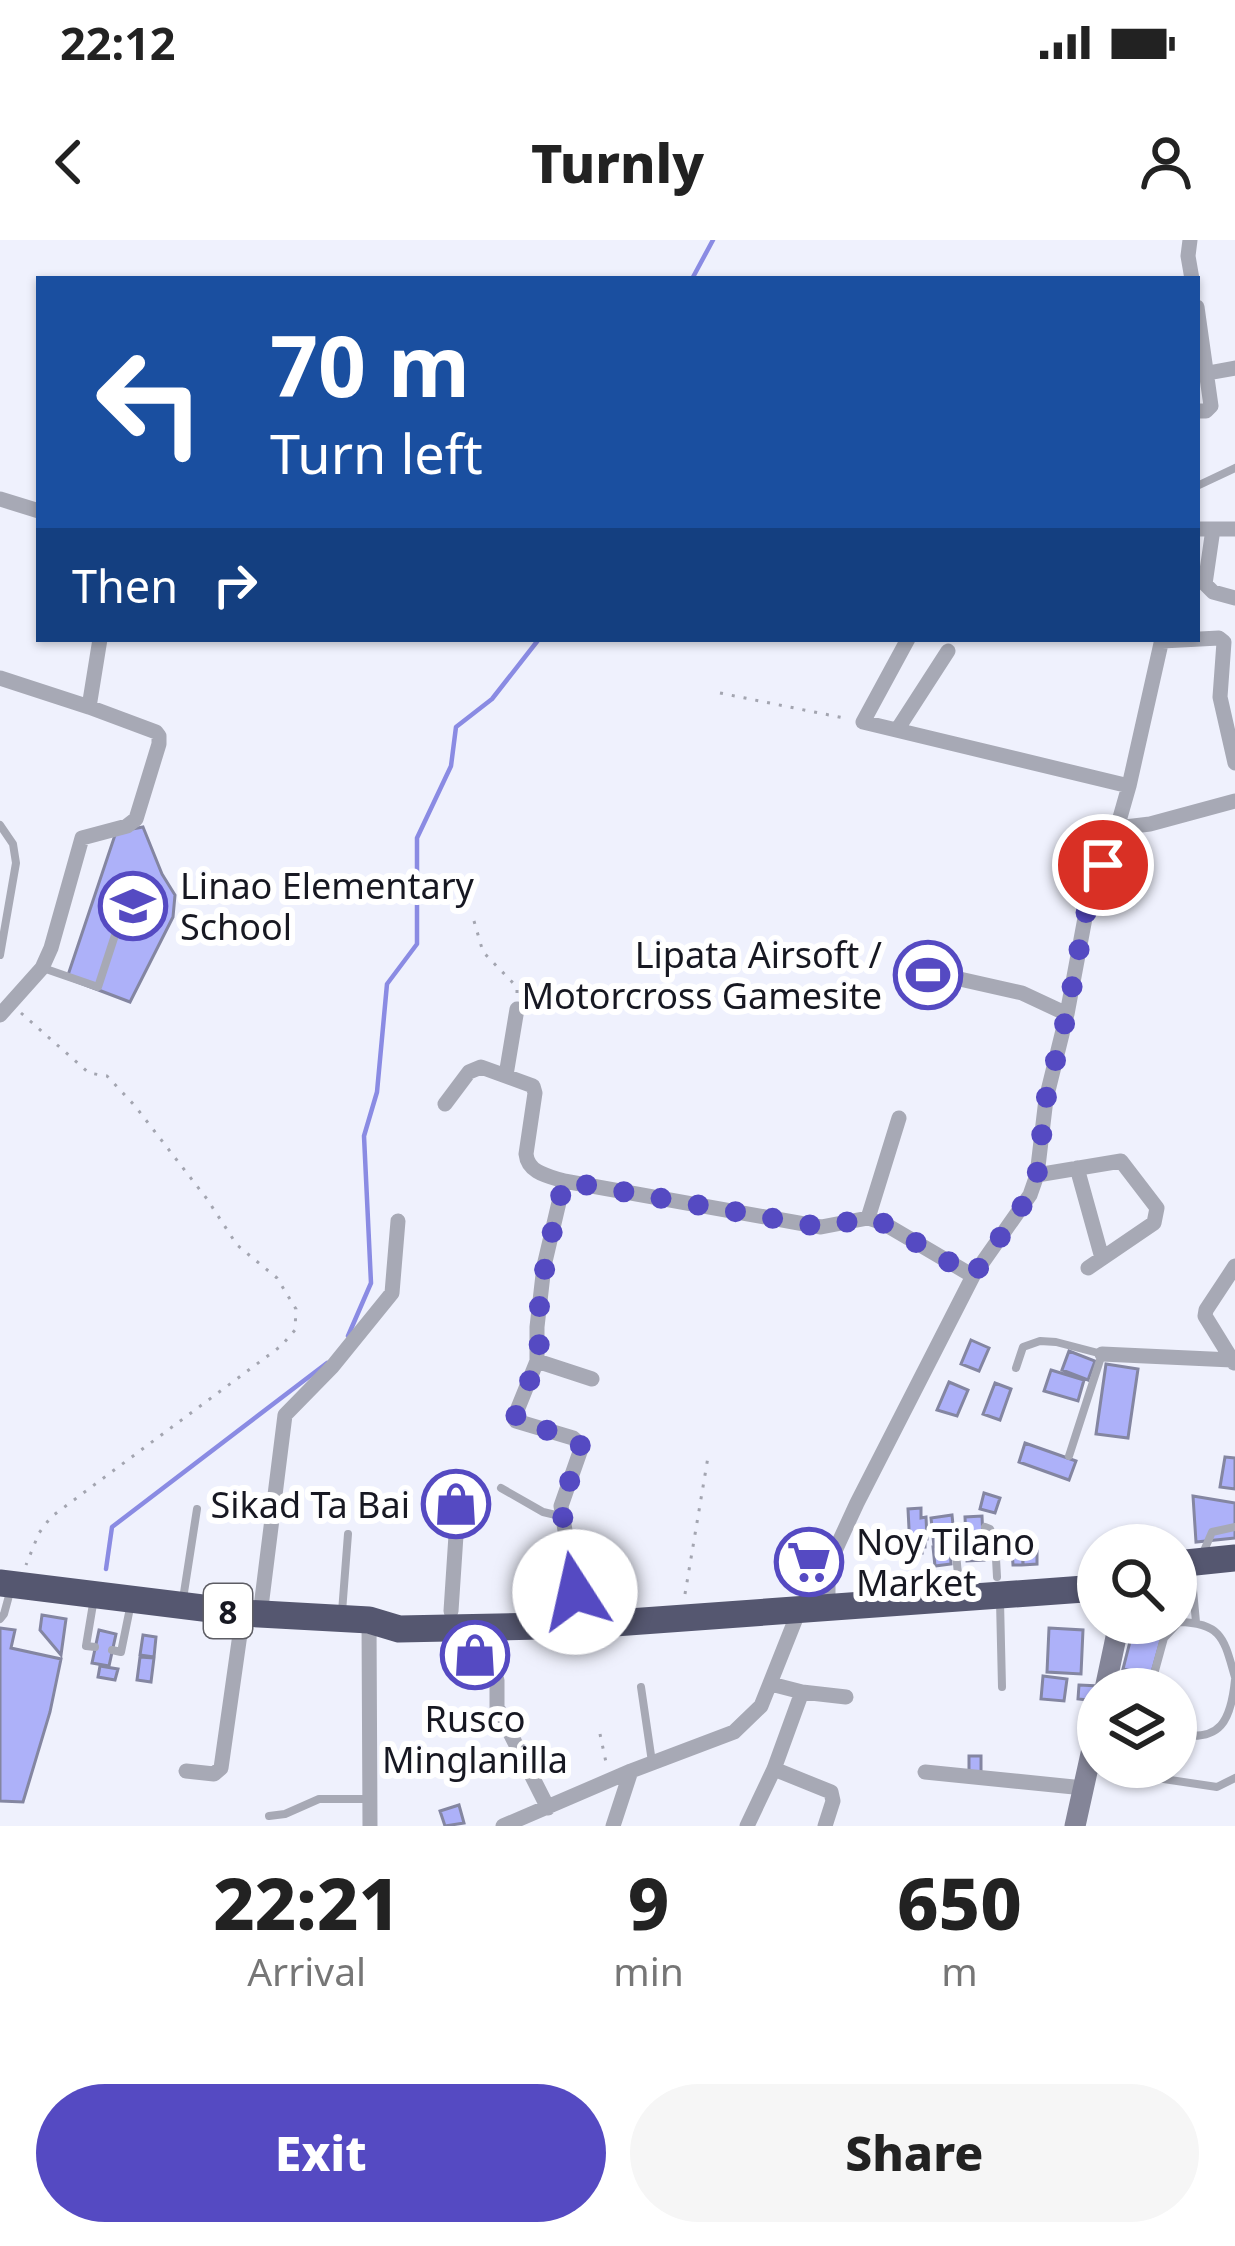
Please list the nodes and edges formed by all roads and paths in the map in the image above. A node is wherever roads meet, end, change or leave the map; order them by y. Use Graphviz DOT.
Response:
graph roads {
  1 [pos="1190,240"];
  2 [pos="1191,276"];
  3 [pos="1200,325"];
  4 [pos="1235,368"];
  5 [pos="1208,373"];
  6 [pos="1200,411"];
  7 [pos="1235,468"];
  8 [pos="1200,485"];
  9 [pos="0,500"];
  10 [pos="36,510"];
  11 [pos="1205,529"];
  12 [pos="1235,530"];
  13 [pos="1235,598"];
  14 [pos="1200,639"];
  15 [pos="100,642"];
  16 [pos="906,642"];
  17 [pos="1162,642"];
  18 [pos="948,650"];
  19 [pos="0,678"];
  20 [pos="720,693"];
  21 [pos="89,707"];
  22 [pos="862,722"];
  23 [pos="897,730"];
  24 [pos="1235,763"];
  25 [pos="1129,786"];
  26 [pos="1235,801"];
  27 [pos="0,825"];
  28 [pos="1117,828"];
  29 [pos="474,921"];
  30 [pos="117,929"];
  31 [pos="0,956"];
  32 [pos="42,968"];
  33 [pos="933,974"];
  34 [pos="6,1009"];
  35 [pos="517,1009"];
  36 [pos="1067,1014"];
  37 [pos="506,1075"];
  38 [pos="445,1104"];
  39 [pos="899,1118"];
  40 [pos="1077,1168"];
  41 [pos="1037,1175"];
  42 [pos="564,1181"];
  43 [pos="868,1218"];
  44 [pos="398,1221"];
  45 [pos="1235,1266"];
  46 [pos="973,1276"];
  47 [pos="1102,1354"];
  48 [pos="538,1360"];
  49 [pos="1234,1363"];
  50 [pos="1016,1368"];
  51 [pos="592,1379"];
  52 [pos="1069,1456"];
  53 [pos="708,1457"];
  54 [pos="501,1487"];
  55 [pos="448,1497"];
  56 [pos="197,1509"];
  57 [pos="562,1516"];
  58 [pos="985,1527"];
  59 [pos="1235,1527"];
  60 [pos="965,1529"];
  61 [pos="348,1534"];
  62 [pos="1197,1556"];
  63 [pos="1235,1558"];
  64 [pos="1197,1571"];
  65 [pos="1077,1573"];
  66 [pos="1197,1575"];
  67 [pos="1235,1576"];
  68 [pos="959,1581"];
  69 [pos="7,1583"];
  70 [pos="998,1586"];
  71 [pos="1077,1588"];
  72 [pos="94,1597"];
  73 [pos="131,1601"];
  74 [pos="684,1602"];
  75 [pos="819,1602"];
  76 [pos="182,1606"];
  77 [pos="578,1610"];
  78 [pos="452,1611"];
  79 [pos="1197,1613"];
  80 [pos="252,1614"];
  81 [pos="0,1619"];
  82 [pos="355,1620"];
  83 [pos="1200,1622"];
  84 [pos="95,1647"];
  85 [pos="112,1650"];
  86 [pos="1235,1679"];
  87 [pos="496,1680"];
  88 [pos="771,1684"];
  89 [pos="641,1687"];
  90 [pos="1002,1688"];
  91 [pos="802,1692"];
  92 [pos="847,1697"];
  93 [pos="600,1734"];
  94 [pos="1197,1735"];
  95 [pos="652,1764"];
  96 [pos="774,1769"];
  97 [pos="186,1771"];
  98 [pos="631,1771"];
  99 [pos="925,1772"];
  100 [pos="1077,1778"];
  101 [pos="1235,1778"];
  102 [pos="610,1780"];
  103 [pos="1197,1786"];
  104 [pos="1217,1787"];
  105 [pos="1084,1788"];
  106 [pos="1235,1791"];
  107 [pos="371,1799"];
  108 [pos="548,1808"];
  109 [pos="268,1816"];
  110 [pos="370,1826"];
  111 [pos="503,1826"];
  112 [pos="613,1826"];
  113 [pos="747,1826"];
  114 [pos="824,1826"];
  115 [pos="1076,1826"];
  1 -- 2 [label="street"];
  3 -- 5 [label="street"];
  4 -- 5 [label="street"];
  5 -- 6 [label="street"];
  7 -- 8 [label="lane"];
  9 -- 10 [label="street"];
  11 -- 12 [label="street"];
  11 -- 13 [label="street"];
  14 -- 24 [label="street"];
  15 -- 21 [label="street"];
  16 -- 22 [label="street"];
  17 -- 25 [label="street"];
  18 -- 23 [label="street"];
  19 -- 21 [label="street"];
  20 -- 22 [label="path"];
  21 -- 32 [label="street"];
  22 -- 23 [label="street"];
  23 -- 25 [label="street"];
  25 -- 28 [label="street"];
  26 -- 28 [label="street"];
  27 -- 31 [label="lane"];
  28 -- 36 [label="street"];
  29 -- 35 [label="path"];
  30 -- 32 [label="lane"];
  32 -- 34 [label="street"];
  33 -- 36 [label="street"];
  34 -- 69 [label="path"];
  35 -- 37 [label="street"];
  36 -- 41 [label="street"];
  37 -- 38 [label="street"];
  37 -- 42 [label="street"];
  39 -- 43 [label="street"];
  40 -- 40 [label="street"];
  40 -- 41 [label="street"];
  41 -- 46 [label="street"];
  42 -- 43 [label="street"];
  42 -- 48 [label="street"];
  43 -- 46 [label="street"];
  44 -- 80 [label="street"];
  45 -- 49 [label="street"];
  46 -- 75 [label="street"];
  47 -- 49 [label="street"];
  47 -- 50 [label="lane"];
  47 -- 52 [label="lane"];
  48 -- 51 [label="street"];
  48 -- 57 [label="street"];
  53 -- 74 [label="path"];
  54 -- 57 [label="lane"];
  55 -- 78 [label="street"];
  56 -- 76 [label="lane"];
  57 -- 77 [label="street"];
  58 -- 70 [label="lane"];
  59 -- 62 [label="lane"];
  60 -- 68 [label="lane"];
  61 -- 82 [label="lane"];
  63 -- 64 [label="highway"];
  65 -- 70 [label="highway, 8"];
  66 -- 67 [label="highway"];
  68 -- 70 [label="highway, 8"];
  68 -- 75 [label="highway, 8"];
  69 -- 72 [label="highway, 8"];
  69 -- 81 [label="lane"];
  70 -- 71 [label="highway, 8"];
  70 -- 75 [label="highway, 8"];
  70 -- 90 [label="lane"];
  72 -- 73 [label="highway, 8"];
  72 -- 84 [label="lane"];
  73 -- 76 [label="highway, 8"];
  73 -- 85 [label="lane"];
  74 -- 75 [label="highway, 8"];
  74 -- 77 [label="highway, 8"];
  75 -- 82 [label="highway, 8"];
  75 -- 88 [label="street"];
  76 -- 80 [label="highway, 8"];
  77 -- 78 [label="highway, 8"];
  78 -- 82 [label="highway, 8"];
  79 -- 83 [label="lane"];
  80 -- 82 [label="highway, 8"];
  80 -- 97 [label="street"];
  82 -- 107 [label="street"];
  83 -- 86 [label="lane"];
  86 -- 94 [label="lane"];
  87 -- 108 [label="street"];
  88 -- 91 [label="street"];
  88 -- 95 [label="street"];
  89 -- 95 [label="lane"];
  91 -- 92 [label="street"];
  91 -- 96 [label="street"];
  93 -- 102 [label="path"];
  95 -- 98 [label="street"];
  96 -- 113 [label="street"];
  96 -- 114 [label="street"];
  98 -- 102 [label="street"];
  98 -- 112 [label="street"];
  99 -- 100 [label="street"];
  101 -- 104 [label="lane"];
  102 -- 108 [label="street"];
  103 -- 104 [label="lane"];
  104 -- 106 [label="lane"];
  105 -- 115 [label="street"];
  107 -- 109 [label="lane"];
  107 -- 110 [label="street"];
  108 -- 111 [label="street"];
}
